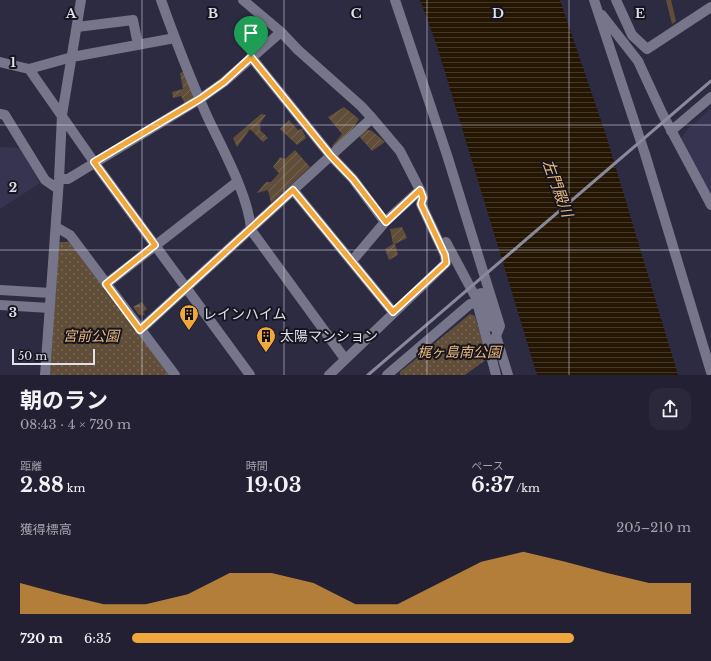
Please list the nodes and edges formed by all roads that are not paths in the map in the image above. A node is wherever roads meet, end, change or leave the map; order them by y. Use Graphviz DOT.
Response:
graph roads {
  1 [pos="81,0"];
  2 [pos="161,0"];
  3 [pos="243,0"];
  4 [pos="395,0"];
  5 [pos="616,0"];
  6 [pos="595,4"];
  7 [pos="711,7"];
  8 [pos="77,27"];
  9 [pos="281,32"];
  10 [pos="175,38"];
  11 [pos="138,45"];
  12 [pos="72,57"];
  13 [pos="251,57"];
  14 [pos="0,62"];
  15 [pos="29,68"];
  16 [pos="711,97"];
  17 [pos="200,99"];
  18 [pos="0,114"];
  19 [pos="62,115"];
  20 [pos="372,118"];
  21 [pos="671,131"];
  22 [pos="331,156"];
  23 [pos="94,162"];
  24 [pos="237,182"];
  25 [pos="59,184"];
  26 [pos="293,190"];
  27 [pos="422,194"];
  28 [pos="711,205"];
  29 [pos="386,222"];
  30 [pos="56,227"];
  31 [pos="251,230"];
  32 [pos="155,245"];
  33 [pos="352,261"];
  34 [pos="106,284"];
  35 [pos="186,288"];
  36 [pos="0,290"];
  37 [pos="51,293"];
  38 [pos="476,300"];
  39 [pos="0,305"];
  40 [pos="50,308"];
  41 [pos="393,312"];
  42 [pos="140,330"];
  43 [pos="496,336"];
  44 [pos="345,358"];
  45 [pos="711,372"];
  46 [pos="45,375"];
  47 [pos="175,375"];
  48 [pos="250,375"];
  49 [pos="328,375"];
  50 [pos="387,375"];
  51 [pos="496,375"];
  52 [pos="508,375"];
  1 -- 8 [label="street"];
  2 -- 10 [label="street"];
  3 -- 9 [label="street"];
  4 -- 43 [label="street"];
  5 -- 7 [label="street"];
  6 -- 21 [label="street"];
  6 -- 45 [label="street"];
  8 -- 11 [label="street"];
  8 -- 12 [label="street"];
  9 -- 13 [label="street"];
  9 -- 20 [label="street"];
  10 -- 11 [label="street"];
  10 -- 17 [label="street"];
  11 -- 12 [label="street"];
  12 -- 15 [label="street"];
  12 -- 19 [label="street"];
  13 -- 17 [label="street"];
  13 -- 22 [label="street"];
  14 -- 15 [label="street"];
  15 -- 19 [label="street"];
  16 -- 21 [label="street"];
  17 -- 23 [label="street"];
  17 -- 24 [label="street"];
  18 -- 25 [label="street"];
  19 -- 23 [label="street"];
  19 -- 25 [label="street"];
  20 -- 22 [label="street"];
  20 -- 27 [label="street"];
  21 -- 28 [label="street"];
  22 -- 26 [label="street"];
  22 -- 29 [label="street"];
  23 -- 25 [label="street"];
  23 -- 32 [label="street"];
  24 -- 31 [label="street"];
  24 -- 32 [label="street"];
  25 -- 30 [label="street"];
  26 -- 31 [label="street"];
  26 -- 33 [label="street"];
  27 -- 29 [label="street"];
  27 -- 38 [label="street"];
  27 -- 41 [label="street"];
  29 -- 33 [label="street"];
  30 -- 34 [label="street"];
  30 -- 37 [label="street"];
  31 -- 35 [label="street"];
  31 -- 44 [label="street"];
  32 -- 34 [label="street"];
  32 -- 35 [label="street"];
  33 -- 41 [label="street"];
  34 -- 42 [label="street"];
  35 -- 42 [label="street"];
  35 -- 48 [label="street"];
  36 -- 37 [label="street"];
  37 -- 40 [label="street"];
  38 -- 43 [label="street"];
  38 -- 50 [label="street"];
  38 -- 51 [label="street"];
  39 -- 40 [label="street"];
  40 -- 46 [label="street"];
  41 -- 44 [label="street"];
  42 -- 47 [label="street"];
  43 -- 52 [label="street"];
  44 -- 49 [label="street"];
}
